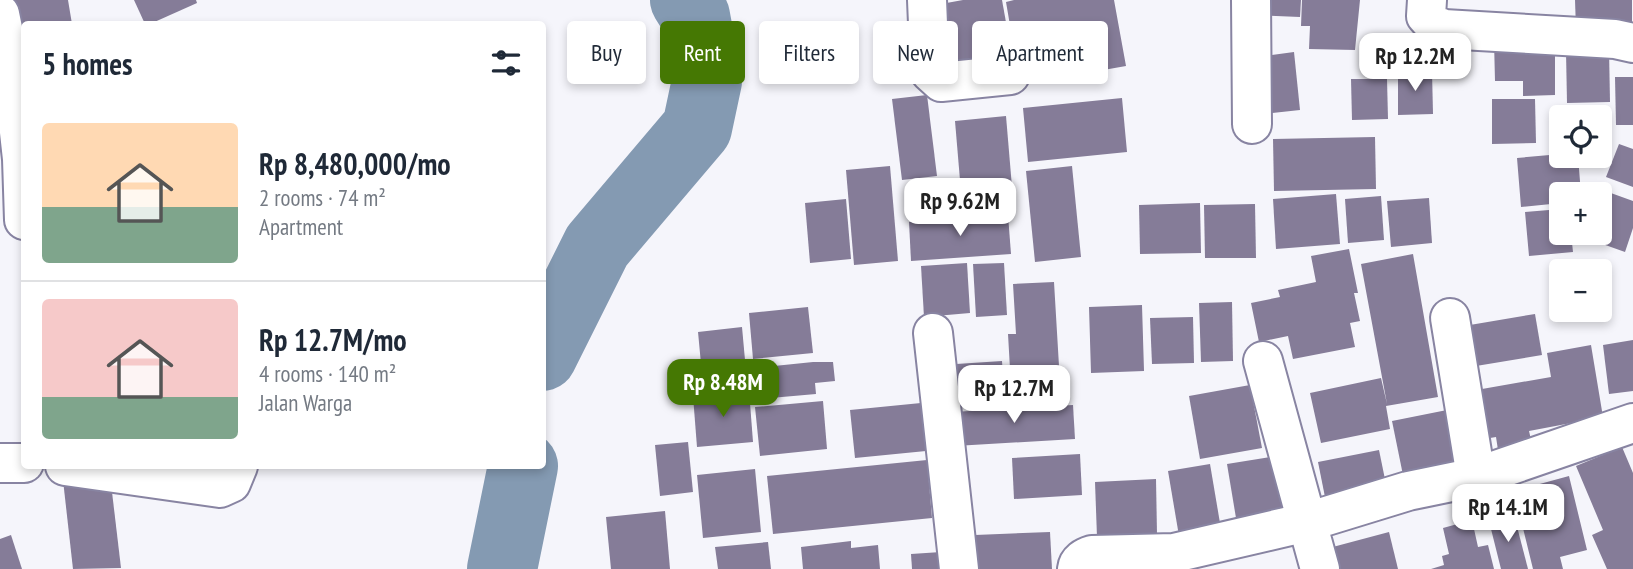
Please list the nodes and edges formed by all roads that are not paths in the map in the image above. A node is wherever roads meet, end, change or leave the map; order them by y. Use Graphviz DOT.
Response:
graph roads {
  1 [pos="927,0"];
  2 [pos="1251,0"];
  3 [pos="1427,0"];
  4 [pos="0,14"];
  5 [pos="1633,43"];
  6 [pos="972,79"];
  7 [pos="1252,124"];
  8 [pos="21,150"];
  9 [pos="1450,318"];
  10 [pos="933,332"];
  11 [pos="1263,361"];
  12 [pos="1633,424"];
  13 [pos="0,463"];
  14 [pos="21,463"];
  15 [pos="86,469"];
  16 [pos="237,469"];
  17 [pos="1476,477"];
  18 [pos="1307,522"];
  19 [pos="959,569"];
  20 [pos="1076,569"];
  21 [pos="1320,569"];
  1 -- 6 [label="street"];
  2 -- 7 [label="street"];
  3 -- 5 [label="street"];
  4 -- 8 [label="street"];
  9 -- 17 [label="street"];
  10 -- 19 [label="street"];
  11 -- 18 [label="street"];
  12 -- 17 [label="street"];
  13 -- 14 [label="street"];
  15 -- 16 [label="street"];
  17 -- 18 [label="street"];
  18 -- 20 [label="street"];
  18 -- 21 [label="street"];
}
